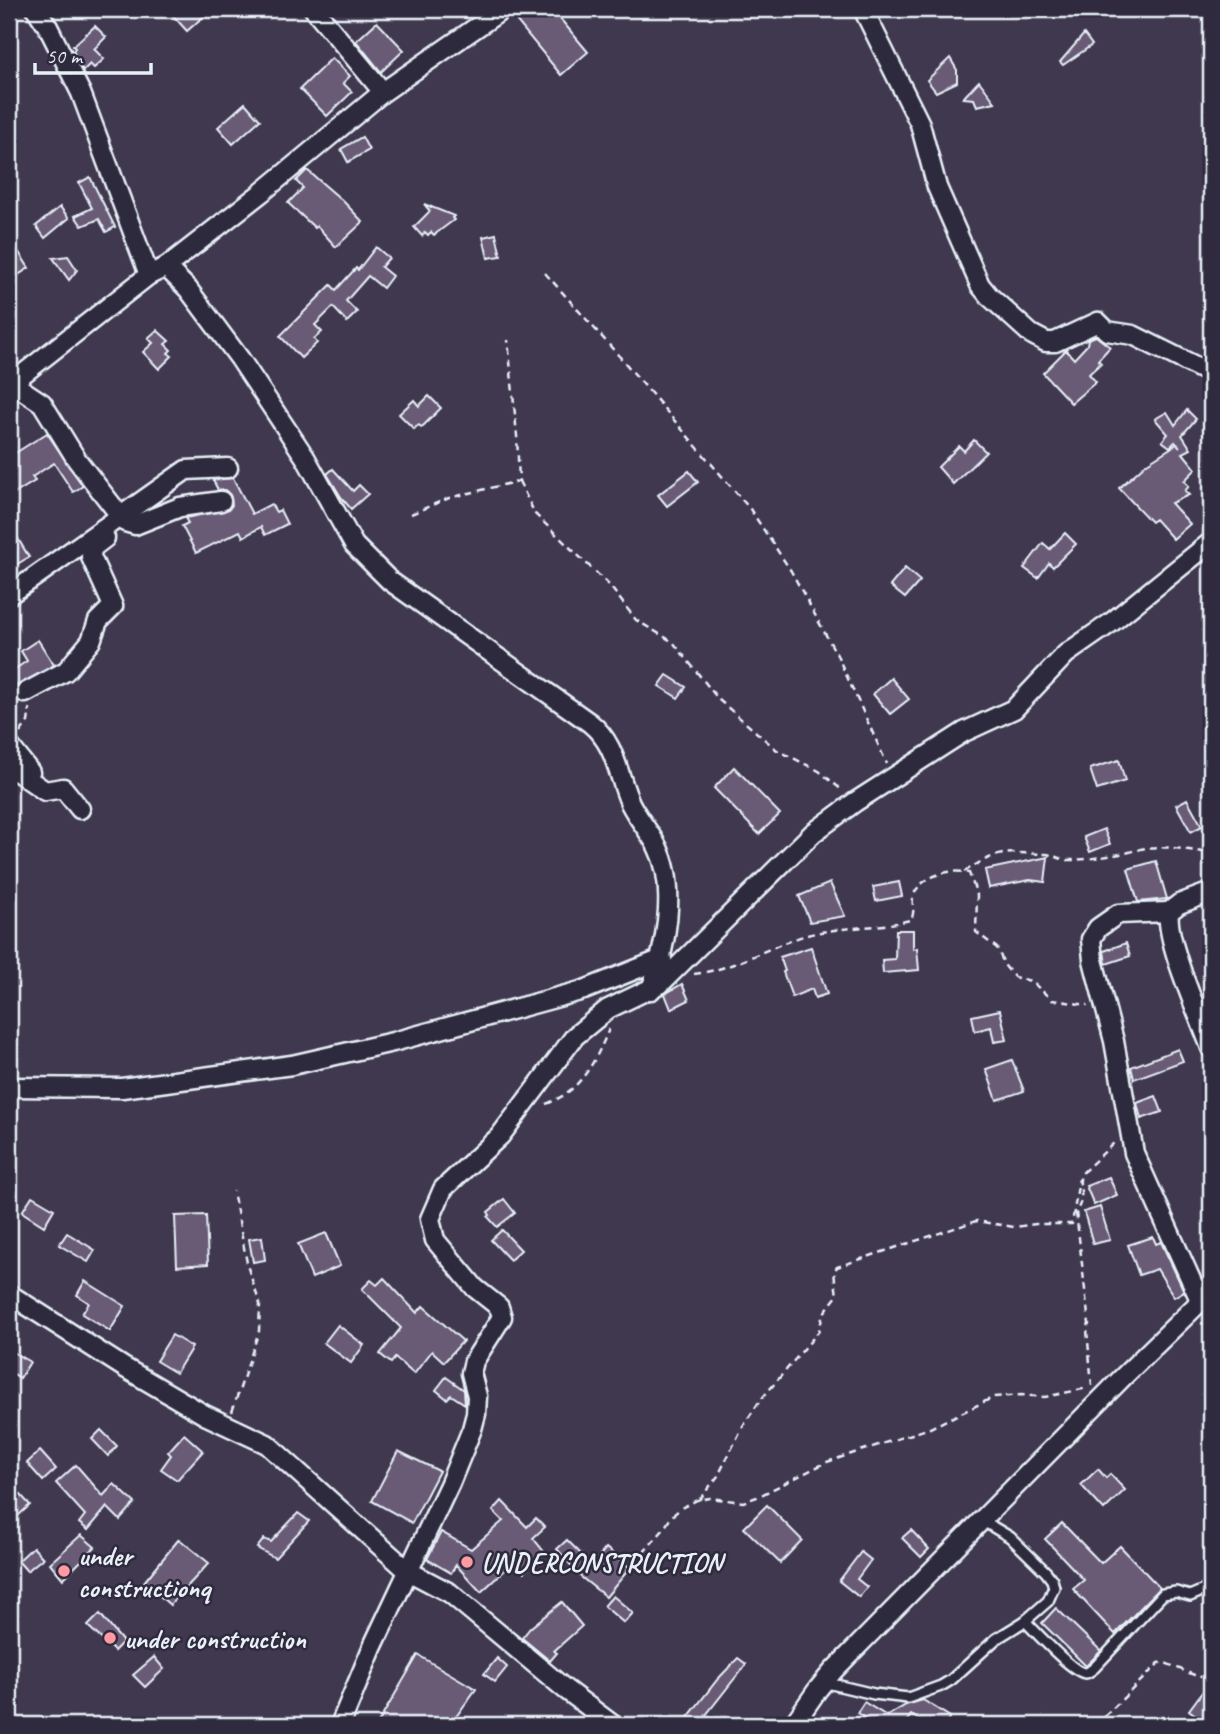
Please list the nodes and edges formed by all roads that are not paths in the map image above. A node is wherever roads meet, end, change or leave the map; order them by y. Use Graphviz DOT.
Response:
graph roads {
  1 [pos="36,9"];
  2 [pos="314,9"];
  3 [pos="503,9"];
  4 [pos="863,9"];
  5 [pos="383,92"];
  6 [pos="166,267"];
  7 [pos="149,275"];
  8 [pos="1211,374"];
  9 [pos="10,384"];
  10 [pos="228,468"];
  11 [pos="221,501"];
  12 [pos="122,520"];
  13 [pos="1211,542"];
  14 [pos="9,595"];
  15 [pos="25,693"];
  16 [pos="9,745"];
  17 [pos="9,766"];
  18 [pos="31,773"];
  19 [pos="80,809"];
  20 [pos="1211,892"];
  21 [pos="1169,912"];
  22 [pos="662,959"];
  23 [pos="650,990"];
  24 [pos="1211,1048"];
  25 [pos="9,1087"];
  26 [pos="9,1294"];
  27 [pos="1206,1295"];
  28 [pos="983,1521"];
  29 [pos="408,1571"];
  30 [pos="1211,1587"];
  31 [pos="1025,1621"];
  32 [pos="823,1682"];
  33 [pos="340,1725"];
  34 [pos="612,1725"];
  35 [pos="793,1725"];
  1 -- 7 [label="street"];
  2 -- 5 [label="street"];
  3 -- 5 [label="street"];
  4 -- 8 [label="street"];
  5 -- 6 [label="street"];
  6 -- 7 [label="street"];
  6 -- 22 [label="street"];
  7 -- 9 [label="street"];
  9 -- 12 [label="street"];
  10 -- 12 [label="street"];
  11 -- 12 [label="street"];
  12 -- 14 [label="street"];
  12 -- 15 [label="street"];
  13 -- 23 [label="street"];
  16 -- 18 [label="street"];
  17 -- 19 [label="street"];
  20 -- 21 [label="street"];
  21 -- 24 [label="street"];
  21 -- 27 [label="street"];
  22 -- 23 [label="street"];
  22 -- 25 [label="street"];
  23 -- 29 [label="street"];
  26 -- 29 [label="street"];
  27 -- 28 [label="street"];
  28 -- 31 [label="lane"];
  28 -- 32 [label="street"];
  29 -- 33 [label="street"];
  29 -- 34 [label="street"];
  30 -- 31 [label="lane"];
  31 -- 32 [label="lane"];
  32 -- 35 [label="street"];
}
